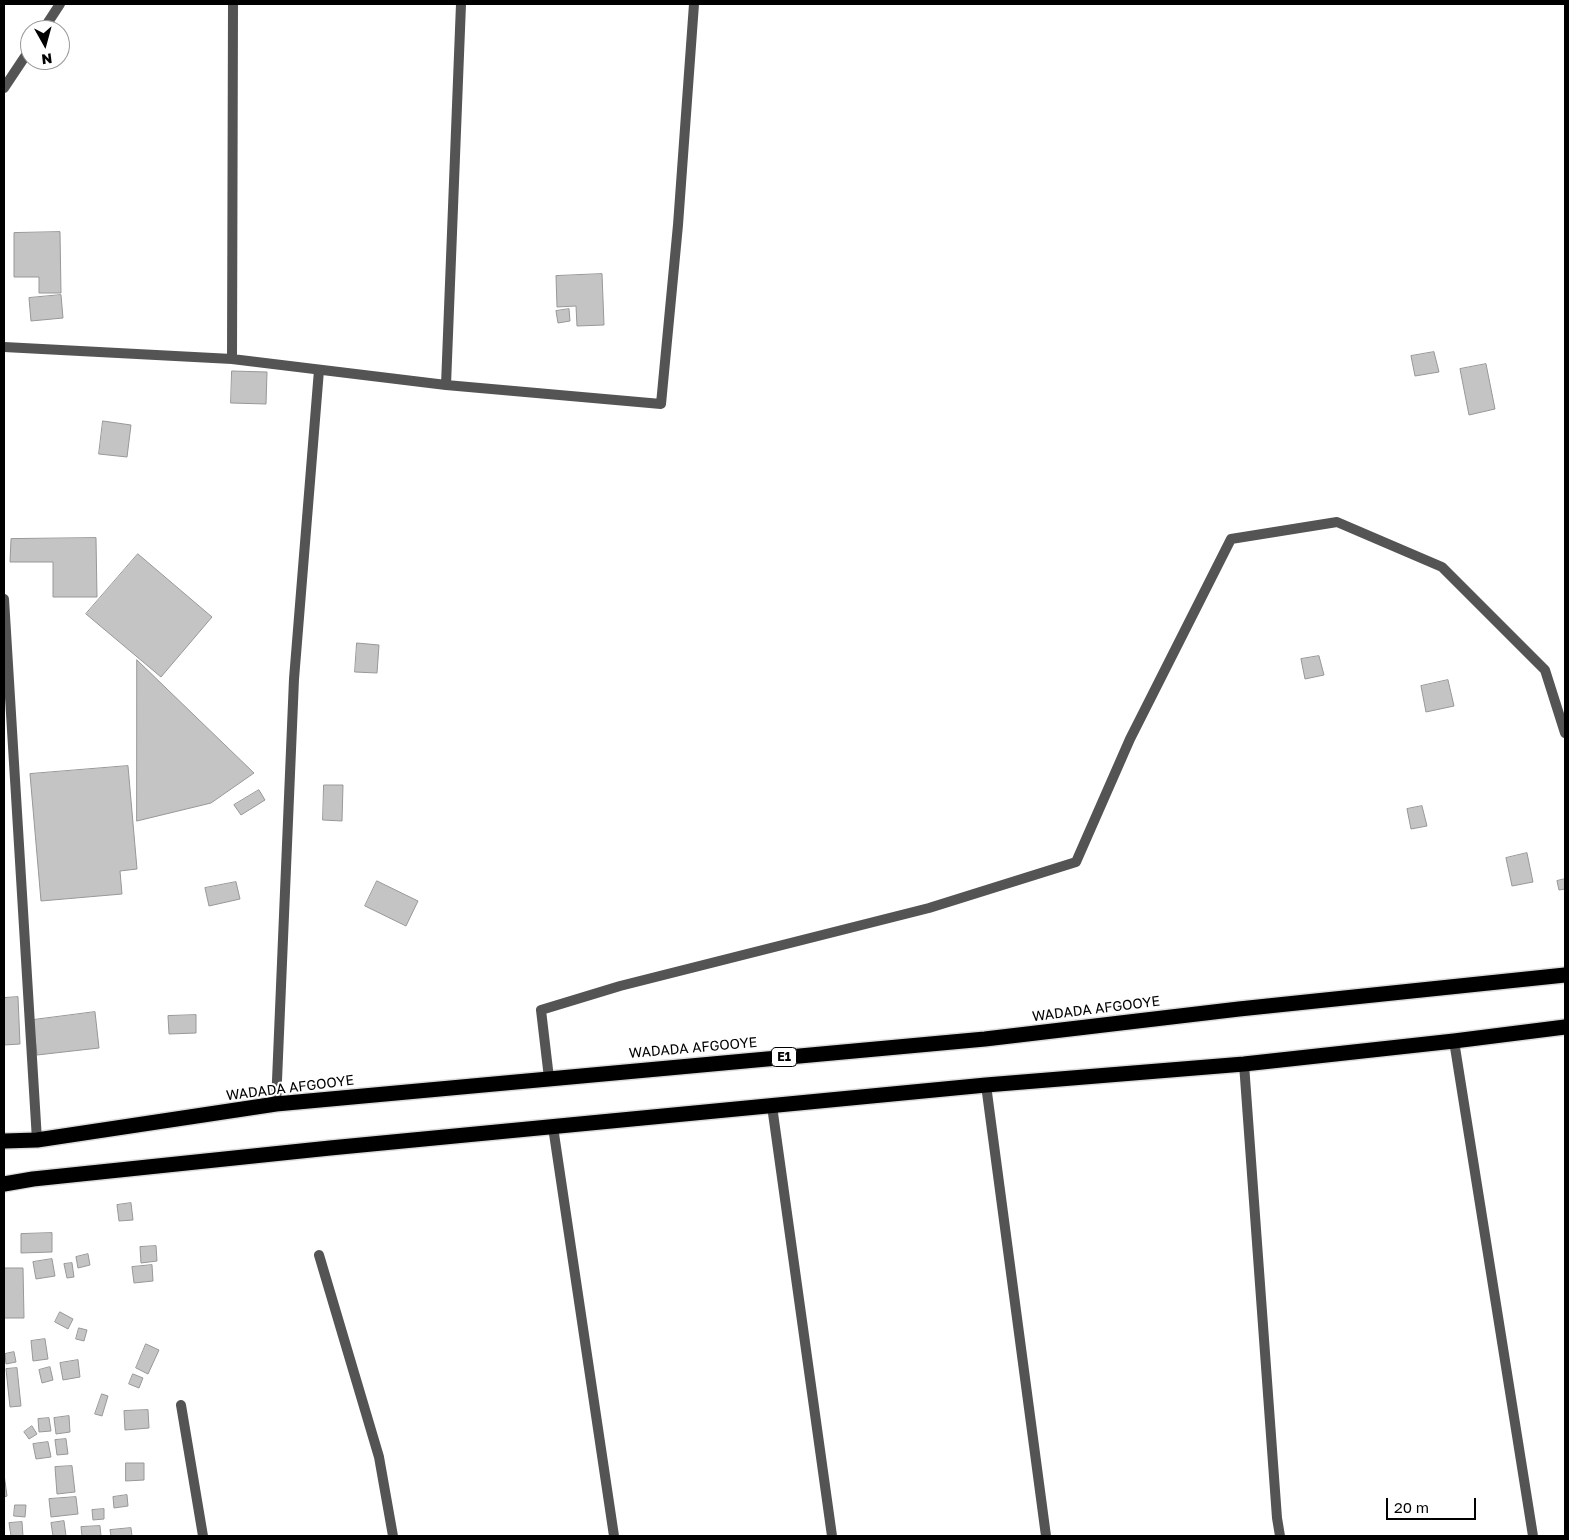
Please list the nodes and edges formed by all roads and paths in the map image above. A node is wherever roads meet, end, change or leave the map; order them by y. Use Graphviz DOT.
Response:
graph roads {
  1 [pos="60,4"];
  2 [pos="233,4"];
  3 [pos="461,4"];
  4 [pos="694,4"];
  5 [pos="50,20"];
  6 [pos="20,64"];
  7 [pos="4,88"];
  8 [pos="4,347"];
  9 [pos="232,359"];
  10 [pos="319,370"];
  11 [pos="446,385"];
  12 [pos="4,599"];
  13 [pos="1565,733"];
  14 [pos="1565,975"];
  15 [pos="1565,1027"];
  16 [pos="1454,1041"];
  17 [pos="1244,1064"];
  18 [pos="549,1078"];
  19 [pos="986,1085"];
  20 [pos="276,1104"];
  21 [pos="772,1106"];
  22 [pos="553,1126"];
  23 [pos="37,1140"];
  24 [pos="4,1141"];
  25 [pos="4,1184"];
  26 [pos="319,1255"];
  27 [pos="181,1405"];
  28 [pos="202,1536"];
  29 [pos="393,1536"];
  30 [pos="614,1536"];
  31 [pos="832,1536"];
  32 [pos="1046,1536"];
  33 [pos="1280,1536"];
  34 [pos="1533,1536"];
  1 -- 5 [label="street"];
  2 -- 9 [label="street"];
  3 -- 11 [label="street"];
  4 -- 11 [label="street"];
  6 -- 7 [label="street"];
  8 -- 9 [label="street"];
  9 -- 10 [label="street"];
  10 -- 11 [label="street"];
  10 -- 20 [label="street"];
  12 -- 23 [label="street"];
  13 -- 18 [label="street"];
  14 -- 18 [label="highway, WADADA AFGOOYE / E1"];
  15 -- 16 [label="highway"];
  16 -- 17 [label="highway"];
  16 -- 34 [label="street"];
  17 -- 19 [label="highway"];
  17 -- 33 [label="street"];
  18 -- 20 [label="highway, WADADA AFGOOYE / E1"];
  19 -- 21 [label="highway"];
  19 -- 32 [label="street"];
  20 -- 23 [label="highway, WADADA AFGOOYE / E1"];
  21 -- 22 [label="highway"];
  21 -- 31 [label="street"];
  22 -- 25 [label="highway"];
  22 -- 30 [label="street"];
  23 -- 24 [label="highway, WADADA AFGOOYE / E1"];
  26 -- 29 [label="street"];
  27 -- 28 [label="street"];
}
